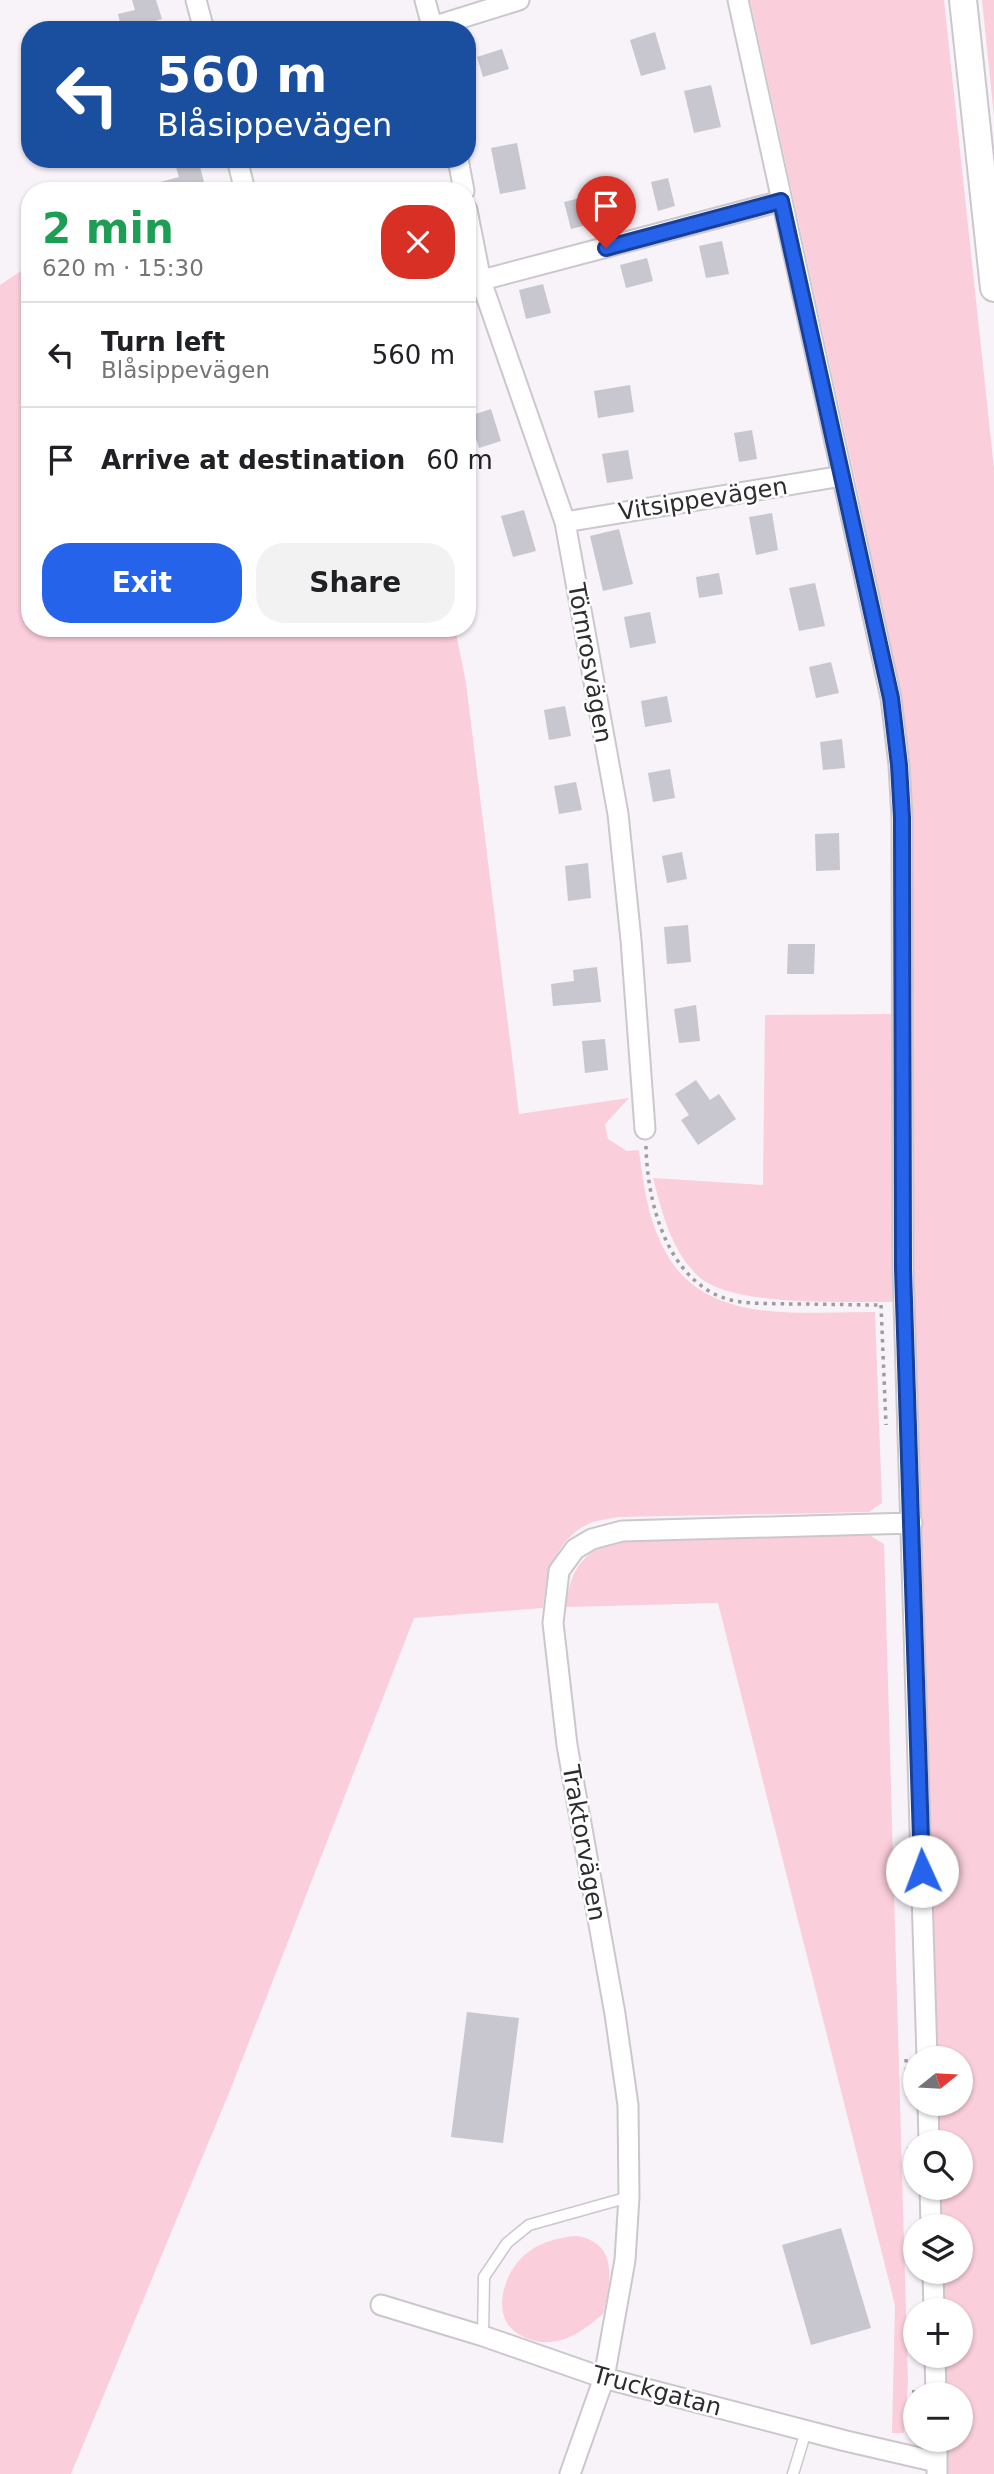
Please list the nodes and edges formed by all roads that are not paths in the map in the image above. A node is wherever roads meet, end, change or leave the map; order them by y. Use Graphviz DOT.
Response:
graph roads {
  1 [pos="196,0"];
  2 [pos="425,0"];
  3 [pos="519,0"];
  4 [pos="738,0"];
  5 [pos="963,0"];
  6 [pos="202,21"];
  7 [pos="430,21"];
  8 [pos="454,21"];
  9 [pos="781,201"];
  10 [pos="476,282"];
  11 [pos="476,288"];
  12 [pos="994,288"];
  13 [pos="842,476"];
  14 [pos="565,522"];
  15 [pos="645,1129"];
  16 [pos="912,1523"];
  17 [pos="927,2046"];
  18 [pos="629,2197"];
  19 [pos="381,2305"];
  20 [pos="483,2336"];
  21 [pos="604,2378"];
  22 [pos="806,2431"];
  23 [pos="937,2468"];
  24 [pos="570,2474"];
  25 [pos="793,2474"];
  1 -- 6 [label="street"];
  2 -- 7 [label="street"];
  3 -- 8 [label="street"];
  4 -- 9 [label="street"];
  5 -- 12 [label="main road"];
  9 -- 10 [label="street"];
  9 -- 13 [label="street"];
  11 -- 14 [label="street, Törnrosvägen"];
  13 -- 14 [label="street, Vitsippevägen"];
  13 -- 16 [label="street"];
  14 -- 15 [label="street, Törnrosvägen"];
  16 -- 17 [label="street"];
  16 -- 18 [label="street, Traktorvägen"];
  18 -- 20 [label="lane"];
  18 -- 21 [label="street, Traktorvägen"];
  19 -- 20 [label="street, Truckgatan"];
  20 -- 21 [label="street, Truckgatan"];
  21 -- 22 [label="street, Truckgatan"];
  21 -- 24 [label="street, Traktorvägen"];
  22 -- 23 [label="street, Truckgatan"];
  22 -- 25 [label="lane"];
}
